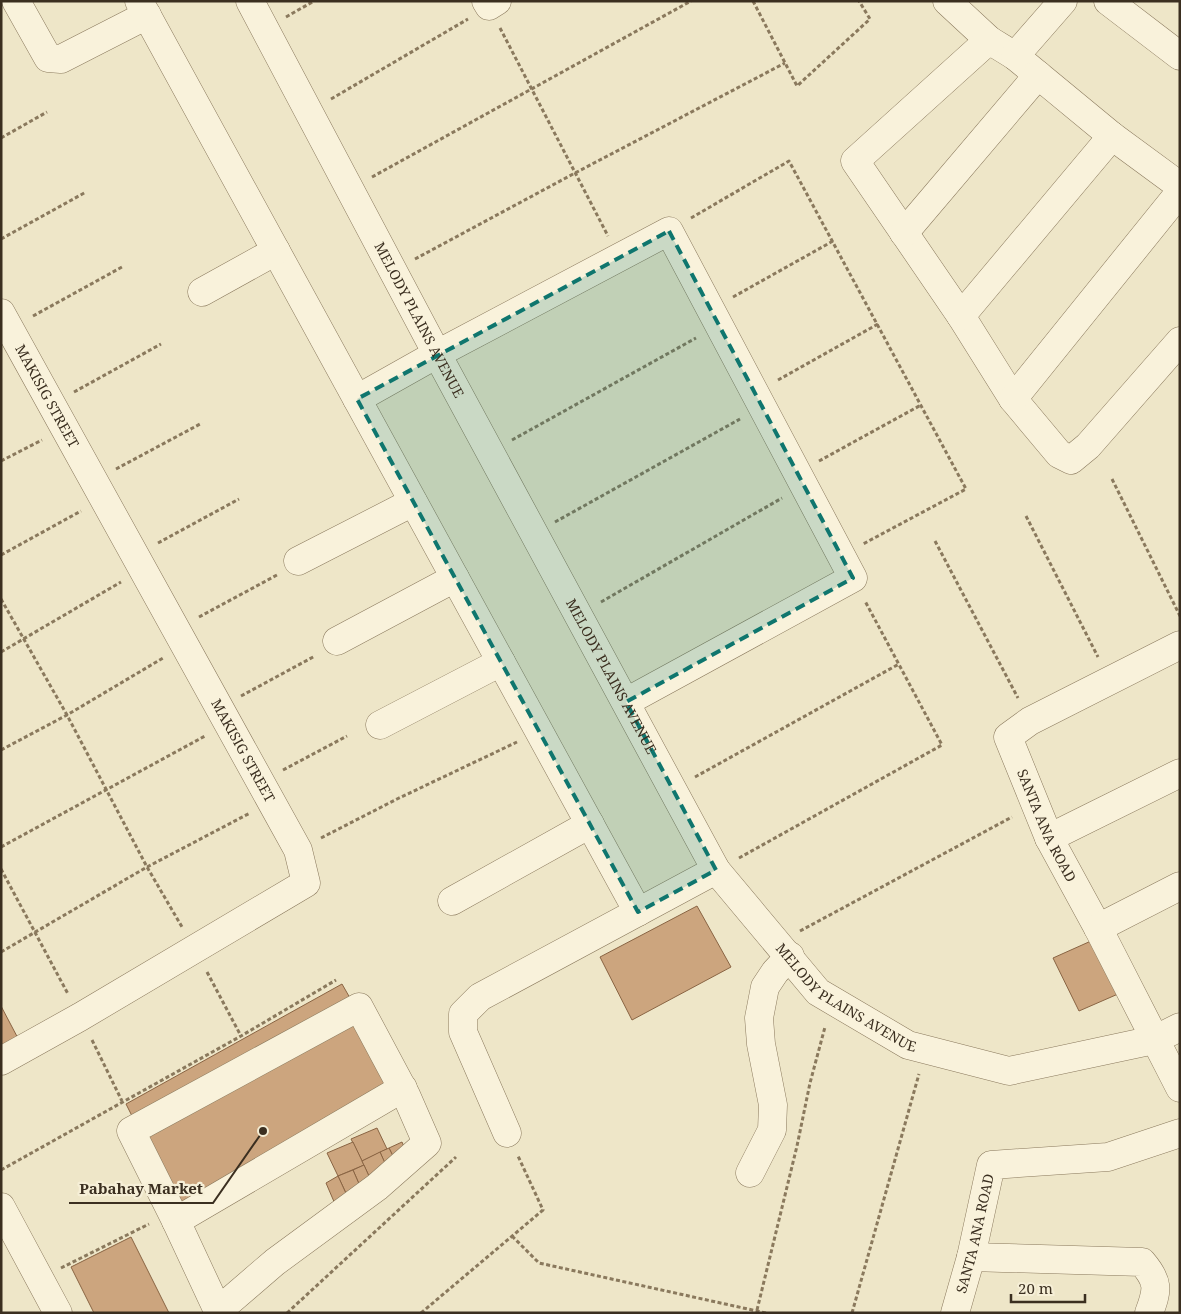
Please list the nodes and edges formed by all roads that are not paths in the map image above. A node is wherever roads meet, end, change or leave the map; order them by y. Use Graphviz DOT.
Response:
graph roads {
  1 [pos="16,1"];
  2 [pos="250,1"];
  3 [pos="947,1"];
  4 [pos="1063,1"];
  5 [pos="1108,1"];
  6 [pos="143,8"];
  7 [pos="989,40"];
  8 [pos="1015,56"];
  9 [pos="1180,56"];
  10 [pos="1038,75"];
  11 [pos="1112,136"];
  12 [pos="1180,186"];
  13 [pos="1180,192"];
  14 [pos="904,233"];
  15 [pos="276,251"];
  16 [pos="202,292"];
  17 [pos="961,316"];
  18 [pos="6,321"];
  19 [pos="1180,341"];
  20 [pos="436,354"];
  21 [pos="357,399"];
  22 [pos="1012,399"];
  23 [pos="413,502"];
  24 [pos="289,567"];
  25 [pos="455,578"];
  26 [pos="338,641"];
  27 [pos="1180,644"];
  28 [pos="501,662"];
  29 [pos="626,702"];
  30 [pos="380,725"];
  31 [pos="1180,773"];
  32 [pos="590,824"];
  33 [pos="1049,838"];
  34 [pos="716,870"];
  35 [pos="1180,886"];
  36 [pos="452,901"];
  37 [pos="638,912"];
  38 [pos="1098,928"];
  39 [pos="784,950"];
  40 [pos="1180,1027"];
  41 [pos="1154,1040"];
  42 [pos="1,1061"];
  43 [pos="403,1088"];
  44 [pos="1180,1088"];
  45 [pos="507,1133"];
  46 [pos="1180,1134"];
  47 [pos="750,1173"];
  48 [pos="1,1206"];
  49 [pos="176,1222"];
  50 [pos="971,1257"];
  51 [pos="217,1312"];
  52 [pos="58,1313"];
  53 [pos="955,1313"];
  54 [pos="1149,1313"];
  1 -- 6 [label="street"];
  2 -- 20 [label="street, MELODY PLAINS AVENUE"];
  3 -- 7 [label="street"];
  4 -- 8 [label="street"];
  5 -- 9 [label="street"];
  6 -- 15 [label="street"];
  7 -- 8 [label="street"];
  7 -- 14 [label="street"];
  8 -- 10 [label="street"];
  10 -- 11 [label="street"];
  10 -- 14 [label="street"];
  11 -- 12 [label="street"];
  11 -- 17 [label="street"];
  13 -- 22 [label="street"];
  14 -- 17 [label="street"];
  15 -- 16 [label="street"];
  15 -- 21 [label="street"];
  17 -- 22 [label="street"];
  18 -- 42 [label="street, MAKISIG STREET"];
  19 -- 22 [label="street"];
  20 -- 21 [label="street"];
  20 -- 29 [label="street, MELODY PLAINS AVENUE"];
  20 -- 29 [label="street"];
  21 -- 23 [label="street"];
  23 -- 24 [label="street"];
  23 -- 25 [label="street"];
  25 -- 26 [label="street"];
  25 -- 28 [label="street"];
  27 -- 33 [label="street, SANTA ANA ROAD"];
  28 -- 30 [label="street"];
  28 -- 32 [label="street"];
  29 -- 34 [label="street, MELODY PLAINS AVENUE"];
  31 -- 33 [label="street"];
  32 -- 36 [label="street"];
  32 -- 37 [label="street"];
  33 -- 38 [label="street, SANTA ANA ROAD"];
  34 -- 37 [label="street"];
  34 -- 39 [label="street, MELODY PLAINS AVENUE"];
  35 -- 38 [label="street"];
  37 -- 45 [label="street"];
  38 -- 41 [label="street, SANTA ANA ROAD"];
  39 -- 41 [label="street, MELODY PLAINS AVENUE"];
  39 -- 47 [label="street"];
  40 -- 41 [label="street, MELODY PLAINS AVENUE"];
  41 -- 44 [label="street, SANTA ANA ROAD"];
  43 -- 49 [label="street"];
  43 -- 49 [label="street"];
  43 -- 51 [label="street"];
  46 -- 50 [label="street, SANTA ANA ROAD"];
  48 -- 52 [label="street"];
  49 -- 51 [label="street"];
  50 -- 53 [label="street, SANTA ANA ROAD"];
  50 -- 54 [label="street"];
}
